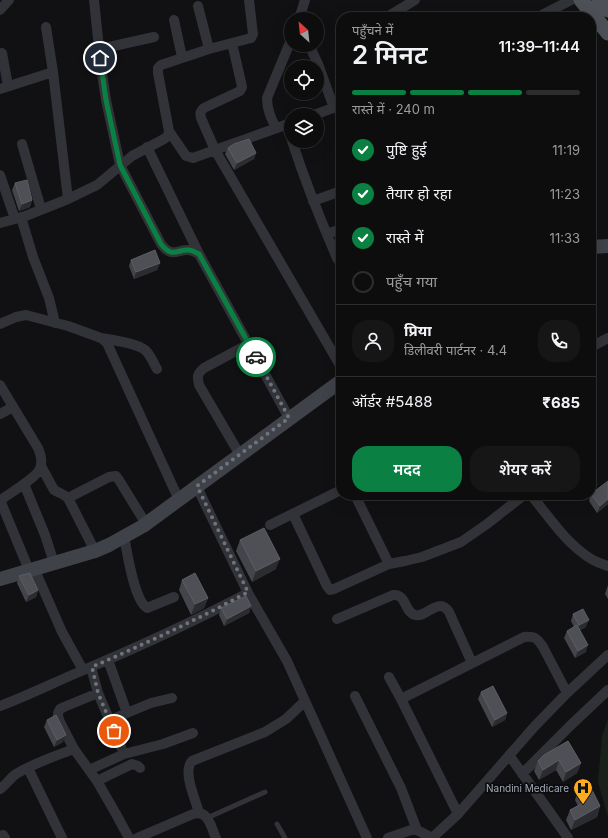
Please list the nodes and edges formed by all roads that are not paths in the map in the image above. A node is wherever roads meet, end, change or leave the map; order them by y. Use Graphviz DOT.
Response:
graph roads {
  1 [pos="9,0"];
  2 [pos="94,0"];
  3 [pos="249,0"];
  4 [pos="305,0"];
  5 [pos="415,0"];
  6 [pos="571,0"];
  7 [pos="581,0"];
  8 [pos="599,0"];
  9 [pos="198,6"];
  10 [pos="0,10"];
  11 [pos="608,10"];
  12 [pos="302,12"];
  13 [pos="395,12"];
  14 [pos="548,12"];
  15 [pos="591,12"];
  16 [pos="596,18"];
  17 [pos="174,20"];
  18 [pos="46,27"];
  19 [pos="608,33"];
  20 [pos="154,37"];
  21 [pos="232,43"];
  22 [pos="100,49"];
  23 [pos="210,49"];
  24 [pos="2,52"];
  25 [pos="286,52"];
  26 [pos="312,52"];
  27 [pos="182,58"];
  28 [pos="53,72"];
  29 [pos="4,87"];
  30 [pos="336,105"];
  31 [pos="336,107"];
  32 [pos="324,112"];
  33 [pos="284,126"];
  34 [pos="276,128"];
  35 [pos="169,131"];
  36 [pos="22,144"];
  37 [pos="147,147"];
  38 [pos="294,148"];
  39 [pos="215,150"];
  40 [pos="120,165"];
  41 [pos="0,175"];
  42 [pos="336,193"];
  43 [pos="68,199"];
  44 [pos="313,200"];
  45 [pos="41,210"];
  46 [pos="18,218"];
  47 [pos="0,223"];
  48 [pos="336,231"];
  49 [pos="326,234"];
  50 [pos="608,246"];
  51 [pos="596,247"];
  52 [pos="199,254"];
  53 [pos="336,256"];
  54 [pos="56,323"];
  55 [pos="0,324"];
  56 [pos="101,338"];
  57 [pos="608,338"];
  58 [pos="249,344"];
  59 [pos="596,344"];
  60 [pos="336,358"];
  61 [pos="157,369"];
  62 [pos="0,385"];
  63 [pos="336,385"];
  64 [pos="14,407"];
  65 [pos="0,414"];
  66 [pos="289,418"];
  67 [pos="240,455"];
  68 [pos="41,466"];
  69 [pos="24,484"];
  70 [pos="197,486"];
  71 [pos="336,492"];
  72 [pos="68,498"];
  73 [pos="0,500"];
  74 [pos="179,500"];
  75 [pos="357,500"];
  76 [pos="518,500"];
  77 [pos="535,500"];
  78 [pos="293,514"];
  79 [pos="146,524"];
  80 [pos="270,525"];
  81 [pos="124,536"];
  82 [pos="95,551"];
  83 [pos="54,563"];
  84 [pos="389,564"];
  85 [pos="608,566"];
  86 [pos="31,569"];
  87 [pos="0,578"];
  88 [pos="248,592"];
  89 [pos="174,597"];
  90 [pos="338,619"];
  91 [pos="608,655"];
  92 [pos="108,660"];
  93 [pos="472,663"];
  94 [pos="87,669"];
  95 [pos="389,677"];
  96 [pos="608,690"];
  97 [pos="98,693"];
  98 [pos="567,693"];
  99 [pos="355,696"];
  100 [pos="172,698"];
  101 [pos="401,699"];
  102 [pos="306,701"];
  103 [pos="0,706"];
  104 [pos="127,713"];
  105 [pos="110,720"];
  106 [pos="193,733"];
  107 [pos="74,748"];
  108 [pos="124,754"];
  109 [pos="509,755"];
  110 [pos="28,768"];
  111 [pos="140,768"];
  112 [pos="89,770"];
  113 [pos="522,774"];
  114 [pos="98,781"];
  115 [pos="0,789"];
  116 [pos="265,792"];
  117 [pos="458,814"];
  118 [pos="203,816"];
  119 [pos="277,824"];
  120 [pos="418,830"];
  121 [pos="62,838"];
  122 [pos="129,838"];
  123 [pos="137,838"];
  124 [pos="216,838"];
  125 [pos="285,838"];
  126 [pos="367,838"];
  127 [pos="388,838"];
  128 [pos="432,838"];
  129 [pos="568,838"];
  1 -- 10 [label="street"];
  2 -- 22 [label="street"];
  3 -- 21 [label="street"];
  4 -- 12 [label="street"];
  5 -- 13 [label="street"];
  6 -- 14 [label="street"];
  7 -- 15 [label="main road"];
  8 -- 11 [label="main road"];
  9 -- 23 [label="street"];
  16 -- 19 [label="main road"];
  17 -- 27 [label="street"];
  18 -- 28 [label="street"];
  20 -- 22 [label="street"];
  21 -- 23 [label="street"];
  21 -- 39 [label="street"];
  22 -- 40 [label="street"];
  23 -- 27 [label="street"];
  24 -- 29 [label="street"];
  25 -- 34 [label="street"];
  26 -- 30 [label="street"];
  27 -- 35 [label="street"];
  28 -- 29 [label="street"];
  28 -- 43 [label="street"];
  31 -- 32 [label="street"];
  33 -- 34 [label="street"];
  34 -- 39 [label="street"];
  35 -- 37 [label="street"];
  35 -- 39 [label="street"];
  36 -- 45 [label="street"];
  37 -- 40 [label="street"];
  37 -- 52 [label="street"];
  38 -- 44 [label="street"];
  39 -- 60 [label="street"];
  40 -- 43 [label="street"];
  40 -- 52 [label="street"];
  41 -- 46 [label="street"];
  42 -- 44 [label="street"];
  43 -- 45 [label="street"];
  44 -- 49 [label="street"];
  45 -- 46 [label="street"];
  46 -- 47 [label="street"];
  46 -- 54 [label="street"];
  48 -- 49 [label="street"];
  49 -- 53 [label="street"];
  50 -- 51 [label="street"];
  52 -- 58 [label="street"];
  54 -- 55 [label="street"];
  54 -- 56 [label="street"];
  56 -- 61 [label="street"];
  56 -- 74 [label="street"];
  57 -- 59 [label="street"];
  58 -- 66 [label="street"];
  58 -- 67 [label="street"];
  62 -- 64 [label="street"];
  63 -- 66 [label="street"];
  64 -- 65 [label="street"];
  64 -- 68 [label="street"];
  66 -- 67 [label="street"];
  67 -- 70 [label="street"];
  68 -- 69 [label="street"];
  68 -- 72 [label="street"];
  69 -- 73 [label="street"];
  69 -- 83 [label="street"];
  70 -- 74 [label="street"];
  70 -- 88 [label="street"];
  71 -- 78 [label="street"];
  72 -- 79 [label="street"];
  72 -- 82 [label="street"];
  73 -- 86 [label="street"];
  74 -- 79 [label="street"];
  75 -- 84 [label="street"];
  76 -- 84 [label="street"];
  77 -- 85 [label="street"];
  78 -- 80 [label="street"];
  78 -- 84 [label="street"];
  79 -- 81 [label="street"];
  81 -- 82 [label="street"];
  81 -- 89 [label="street"];
  82 -- 83 [label="street"];
  83 -- 86 [label="street"];
  86 -- 87 [label="street"];
  86 -- 94 [label="street"];
  88 -- 92 [label="street"];
  88 -- 102 [label="street"];
  90 -- 93 [label="street"];
  91 -- 98 [label="street"];
  92 -- 94 [label="street"];
  92 -- 104 [label="street"];
  93 -- 98 [label="street"];
  93 -- 101 [label="street"];
  94 -- 97 [label="street"];
  94 -- 103 [label="street"];
  95 -- 101 [label="street"];
  96 -- 113 [label="street"];
  97 -- 105 [label="street"];
  97 -- 107 [label="street"];
  98 -- 109 [label="street"];
  99 -- 120 [label="street"];
  100 -- 104 [label="street"];
  101 -- 117 [label="street"];
  102 -- 118 [label="street"];
  102 -- 126 [label="street"];
  104 -- 105 [label="street"];
  105 -- 108 [label="street"];
  106 -- 108 [label="street"];
  107 -- 110 [label="street"];
  107 -- 112 [label="street"];
  108 -- 112 [label="street"];
  109 -- 113 [label="street"];
  109 -- 117 [label="street"];
  110 -- 115 [label="street"];
  110 -- 121 [label="street"];
  111 -- 114 [label="street"];
  112 -- 114 [label="street"];
  113 -- 129 [label="street"];
  114 -- 122 [label="street"];
  116 -- 118 [label="lane"];
  117 -- 128 [label="street"];
  118 -- 123 [label="street"];
  118 -- 124 [label="street"];
  119 -- 125 [label="lane"];
  120 -- 127 [label="street"];
  120 -- 128 [label="street"];
}
